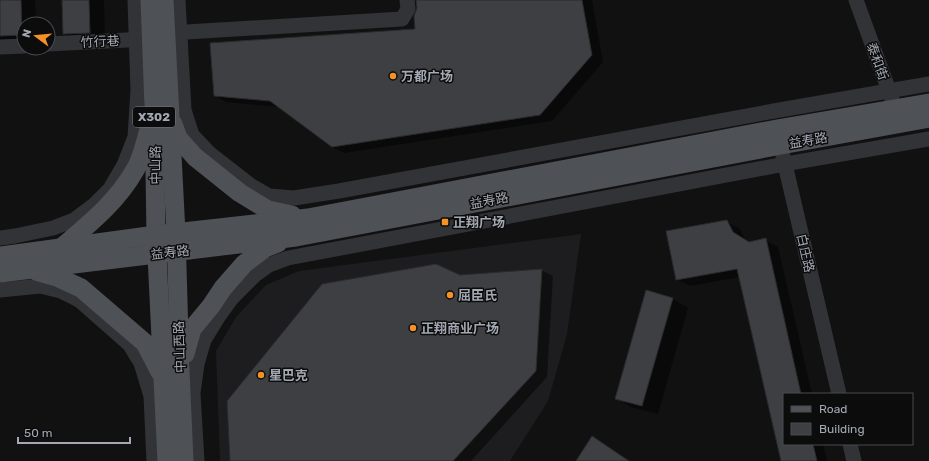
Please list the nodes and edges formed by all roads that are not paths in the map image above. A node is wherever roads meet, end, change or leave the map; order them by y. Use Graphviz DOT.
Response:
graph roads {
  1 [pos="135,0"];
  2 [pos="150,0"];
  3 [pos="164,0"];
  4 [pos="178,0"];
  5 [pos="407,0"];
  6 [pos="856,0"];
  7 [pos="158,36"];
  8 [pos="56,43"];
  9 [pos="16,46"];
  10 [pos="0,47"];
  11 [pos="929,84"];
  12 [pos="929,103"];
  13 [pos="894,108"];
  14 [pos="162,110"];
  15 [pos="929,118"];
  16 [pos="777,128"];
  17 [pos="929,139"];
  18 [pos="785,164"];
  19 [pos="308,218"];
  20 [pos="176,233"];
  21 [pos="156,235"];
  22 [pos="296,237"];
  23 [pos="0,238"];
  24 [pos="61,248"];
  25 [pos="177,251"];
  26 [pos="157,254"];
  27 [pos="0,256"];
  28 [pos="31,269"];
  29 [pos="0,273"];
  30 [pos="0,290"];
  31 [pos="180,370"];
  32 [pos="163,379"];
  33 [pos="839,393"];
  34 [pos="850,445"];
  35 [pos="154,461"];
  36 [pos="167,461"];
  37 [pos="184,461"];
  38 [pos="197,461"];
  39 [pos="854,461"];
  1 -- 7 [label="street"];
  2 -- 7 [label="main road, 中山路 / X302"];
  3 -- 7 [label="main road, 中山路 / X302"];
  4 -- 7 [label="street"];
  5 -- 7 [label="street, 竹行巷"];
  6 -- 13 [label="street, 泰和街"];
  7 -- 8 [label="street, 竹行巷"];
  7 -- 14 [label="main road, 中山路 / X302"];
  7 -- 16 [label="street"];
  7 -- 23 [label="street"];
  9 -- 10 [label="street"];
  11 -- 13 [label="street"];
  12 -- 13 [label="main road, 益寿路"];
  13 -- 15 [label="main road, 益寿路"];
  13 -- 16 [label="main road, 益寿路"];
  13 -- 16 [label="street"];
  14 -- 19 [label="main road"];
  14 -- 20 [label="main road, 中山路 / X302"];
  14 -- 21 [label="main road, 中山路 / X302"];
  14 -- 24 [label="main road"];
  16 -- 18 [label="street, 白庄路"];
  16 -- 19 [label="main road, 益寿路"];
  16 -- 22 [label="main road, 益寿路"];
  17 -- 18 [label="street"];
  18 -- 33 [label="street, 白庄路"];
  18 -- 38 [label="street"];
  19 -- 20 [label="main road, 益寿路"];
  20 -- 21 [label="main road, 益寿路"];
  20 -- 25 [label="main road, 中山西路 / X302"];
  21 -- 24 [label="main road, 益寿路"];
  21 -- 26 [label="main road, 中山西路 / X302"];
  22 -- 25 [label="main road, 益寿路"];
  22 -- 31 [label="main road"];
  24 -- 27 [label="main road, 益寿路"];
  25 -- 26 [label="main road, 益寿路"];
  25 -- 31 [label="main road, 中山西路 / X302"];
  26 -- 28 [label="main road, 益寿路"];
  26 -- 32 [label="main road, 中山西路 / X302"];
  28 -- 29 [label="main road, 益寿路"];
  28 -- 32 [label="main road"];
  30 -- 35 [label="street"];
  31 -- 37 [label="main road, 中山西路 / X302"];
  32 -- 36 [label="main road, 中山西路 / X302"];
  34 -- 39 [label="street"];
}
